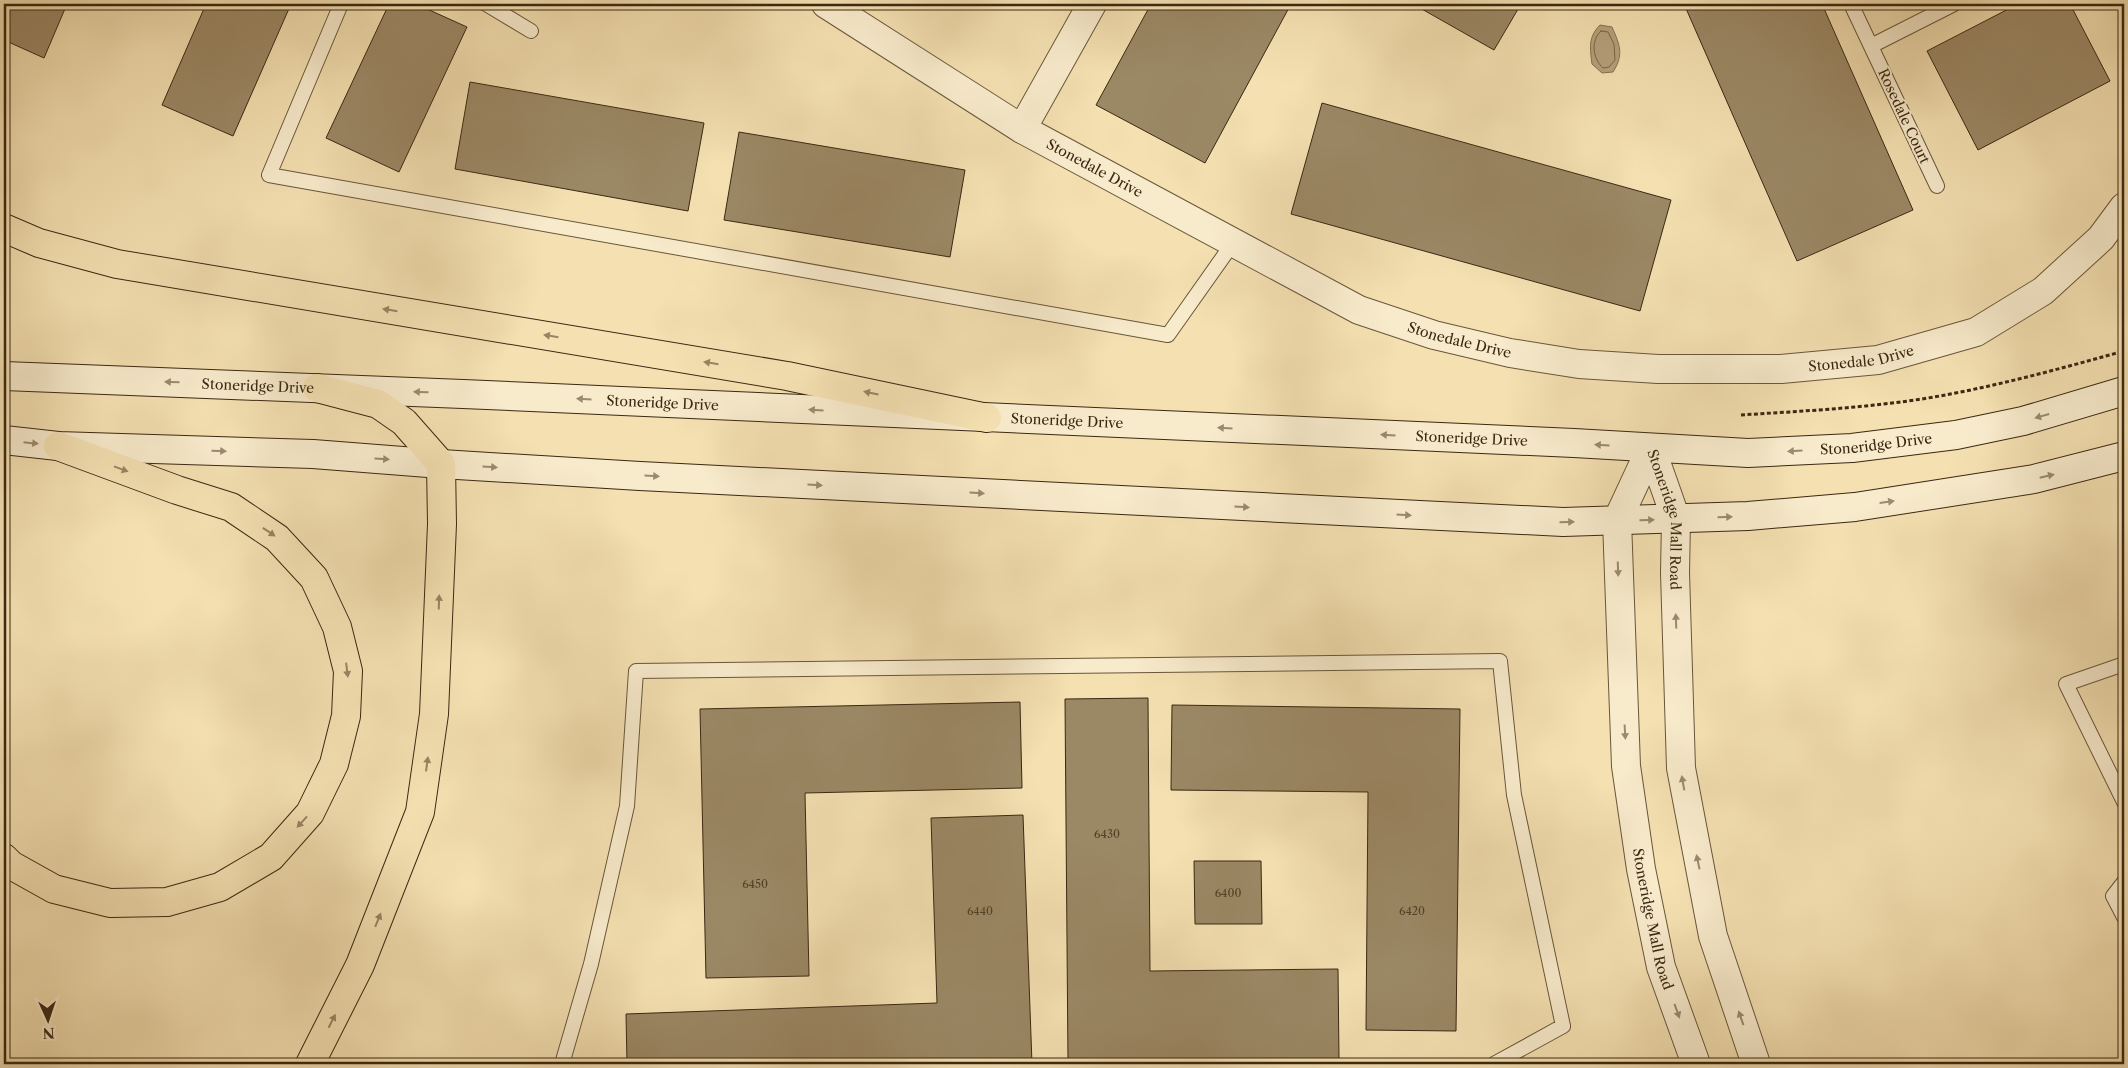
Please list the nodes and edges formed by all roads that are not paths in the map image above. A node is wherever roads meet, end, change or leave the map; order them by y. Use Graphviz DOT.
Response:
graph roads {
  1 [pos="340,4"];
  2 [pos="486,4"];
  3 [pos="826,4"];
  4 [pos="1092,4"];
  5 [pos="1851,4"];
  6 [pos="1954,4"];
  7 [pos="531,31"];
  8 [pos="1871,46"];
  9 [pos="1022,130"];
  10 [pos="1937,186"];
  11 [pos="2124,207"];
  12 [pos="4,228"];
  13 [pos="1233,243"];
  14 [pos="4,376"];
  15 [pos="317,388"];
  16 [pos="2124,391"];
  17 [pos="987,418"];
  18 [pos="4,440"];
  19 [pos="58,446"];
  20 [pos="1651,448"];
  21 [pos="2124,456"];
  22 [pos="441,464"];
  23 [pos="1676,519"];
  24 [pos="1617,521"];
  25 [pos="2124,664"];
  26 [pos="2124,802"];
  27 [pos="4,858"];
  28 [pos="2124,882"];
  29 [pos="2124,917"];
  30 [pos="310,1064"];
  31 [pos="562,1064"];
  32 [pos="1494,1064"];
  33 [pos="1696,1064"];
  34 [pos="1756,1064"];
  1 -- 13 [label="lane"];
  2 -- 7 [label="lane"];
  3 -- 9 [label="main road, Stonedale Drive"];
  4 -- 9 [label="main road"];
  5 -- 8 [label="lane, Rosedale Court"];
  6 -- 8 [label="lane"];
  8 -- 10 [label="lane, Rosedale Court"];
  9 -- 13 [label="main road, Stonedale Drive"];
  11 -- 13 [label="main road, Stonedale Drive"];
  17 -- 12 [label="highway, one-way"];
  15 -- 14 [label="main road, Stoneridge Drive, one-way"];
  17 -- 15 [label="main road, Stoneridge Drive, one-way"];
  15 -- 22 [label="highway"];
  16 -- 20 [label="main road, Stoneridge Drive, one-way"];
  20 -- 17 [label="main road, Stoneridge Drive, one-way"];
  18 -- 19 [label="main road, one-way"];
  19 -- 22 [label="main road, one-way"];
  19 -- 27 [label="highway, one-way"];
  20 -- 23 [label="main road, Stoneridge Mall Road"];
  20 -- 24 [label="main road, Stoneridge Mall Road"];
  23 -- 21 [label="main road, one-way"];
  22 -- 24 [label="main road, one-way"];
  30 -- 22 [label="highway, one-way"];
  24 -- 23 [label="main road, one-way"];
  34 -- 23 [label="main road, Stoneridge Mall Road, one-way"];
  24 -- 33 [label="main road, Stoneridge Mall Road, one-way"];
  25 -- 26 [label="lane"];
  28 -- 29 [label="lane"];
  31 -- 32 [label="lane"];
}
